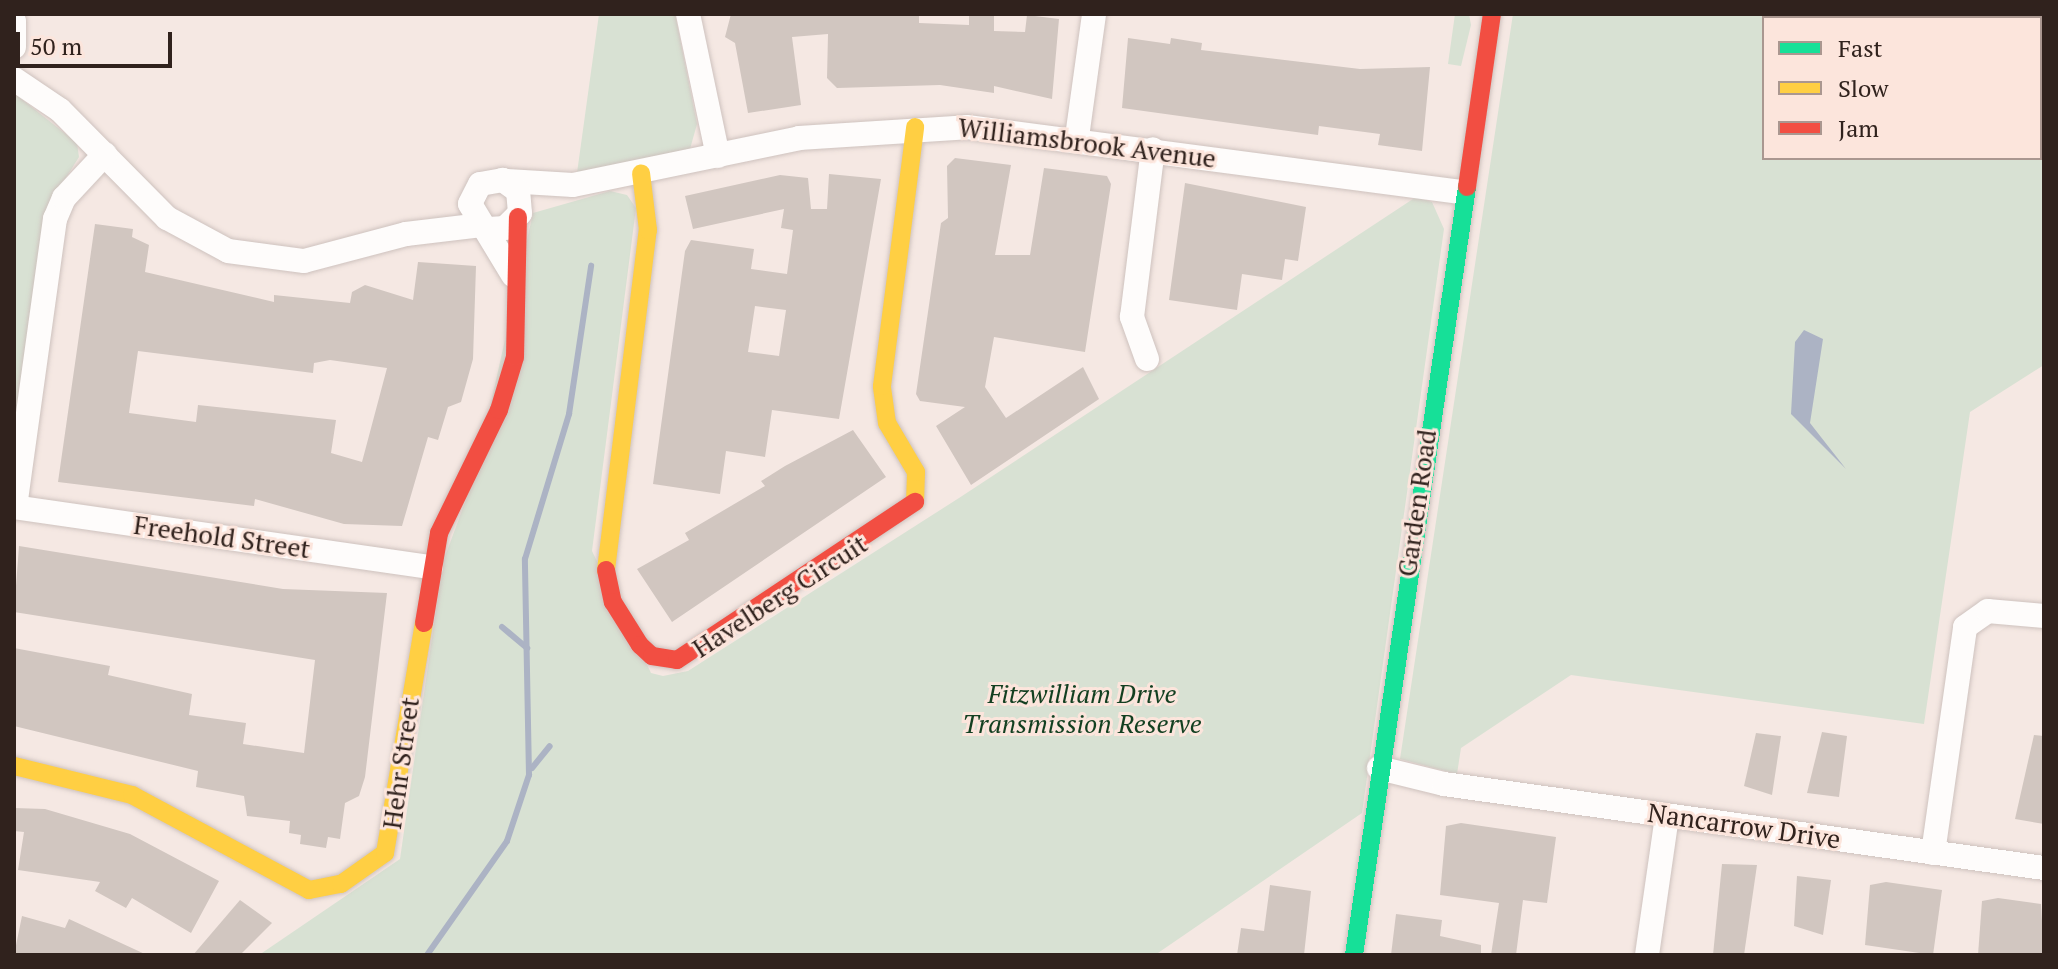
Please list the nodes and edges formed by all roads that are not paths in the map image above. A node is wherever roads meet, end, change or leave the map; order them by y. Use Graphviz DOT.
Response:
graph roads {
  1 [pos="688,14"];
  2 [pos="1094,14"];
  3 [pos="1476,14"];
  4 [pos="1492,14"];
  5 [pos="14,17"];
  6 [pos="14,47"];
  7 [pos="1483,52"];
  8 [pos="14,79"];
  9 [pos="915,127"];
  10 [pos="1077,137"];
  11 [pos="1153,149"];
  12 [pos="105,154"];
  13 [pos="718,156"];
  14 [pos="641,173"];
  15 [pos="507,181"];
  16 [pos="573,185"];
  17 [pos="1461,192"];
  18 [pos="472,195"];
  19 [pos="519,215"];
  20 [pos="485,227"];
  21 [pos="406,234"];
  22 [pos="516,282"];
  23 [pos="1126,372"];
  24 [pos="15,507"];
  25 [pos="431,567"];
  26 [pos="2044,616"];
  27 [pos="14,766"];
  28 [pos="1378,775"];
  29 [pos="1667,816"];
  30 [pos="1933,853"];
  31 [pos="2044,868"];
  32 [pos="1354,955"];
  33 [pos="1647,955"];
  1 -- 13 [label="street"];
  2 -- 10 [label="street"];
  3 -- 7 [label="street, Garden Road"];
  4 -- 7 [label="street, Garden Road"];
  5 -- 6 [label="street"];
  7 -- 17 [label="street, Garden Road"];
  8 -- 12 [label="street"];
  9 -- 10 [label="street, Williamsbrook Avenue"];
  9 -- 13 [label="street, Williamsbrook Avenue"];
  9 -- 14 [label="street, Havelberg Circuit"];
  10 -- 11 [label="street, Williamsbrook Avenue"];
  11 -- 17 [label="street, Williamsbrook Avenue"];
  11 -- 23 [label="street"];
  12 -- 21 [label="street"];
  12 -- 24 [label="street"];
  13 -- 14 [label="street, Williamsbrook Avenue"];
  14 -- 16 [label="street, Williamsbrook Avenue"];
  15 -- 16 [label="street, Williamsbrook Avenue"];
  15 -- 18 [label="street"];
  15 -- 19 [label="street"];
  16 -- 19 [label="street, Williamsbrook Avenue"];
  17 -- 28 [label="street, Garden Road"];
  18 -- 20 [label="street"];
  18 -- 21 [label="street"];
  19 -- 20 [label="street"];
  19 -- 22 [label="street, Hehr Street"];
  20 -- 21 [label="street"];
  20 -- 22 [label="street"];
  22 -- 25 [label="street, Hehr Street"];
  24 -- 25 [label="street, Freehold Street"];
  25 -- 27 [label="street, Hehr Street"];
  26 -- 30 [label="street"];
  28 -- 29 [label="street, Nancarrow Drive"];
  28 -- 32 [label="street, Garden Road"];
  29 -- 30 [label="street, Nancarrow Drive"];
  29 -- 33 [label="street"];
  30 -- 31 [label="street, Nancarrow Drive"];
}
